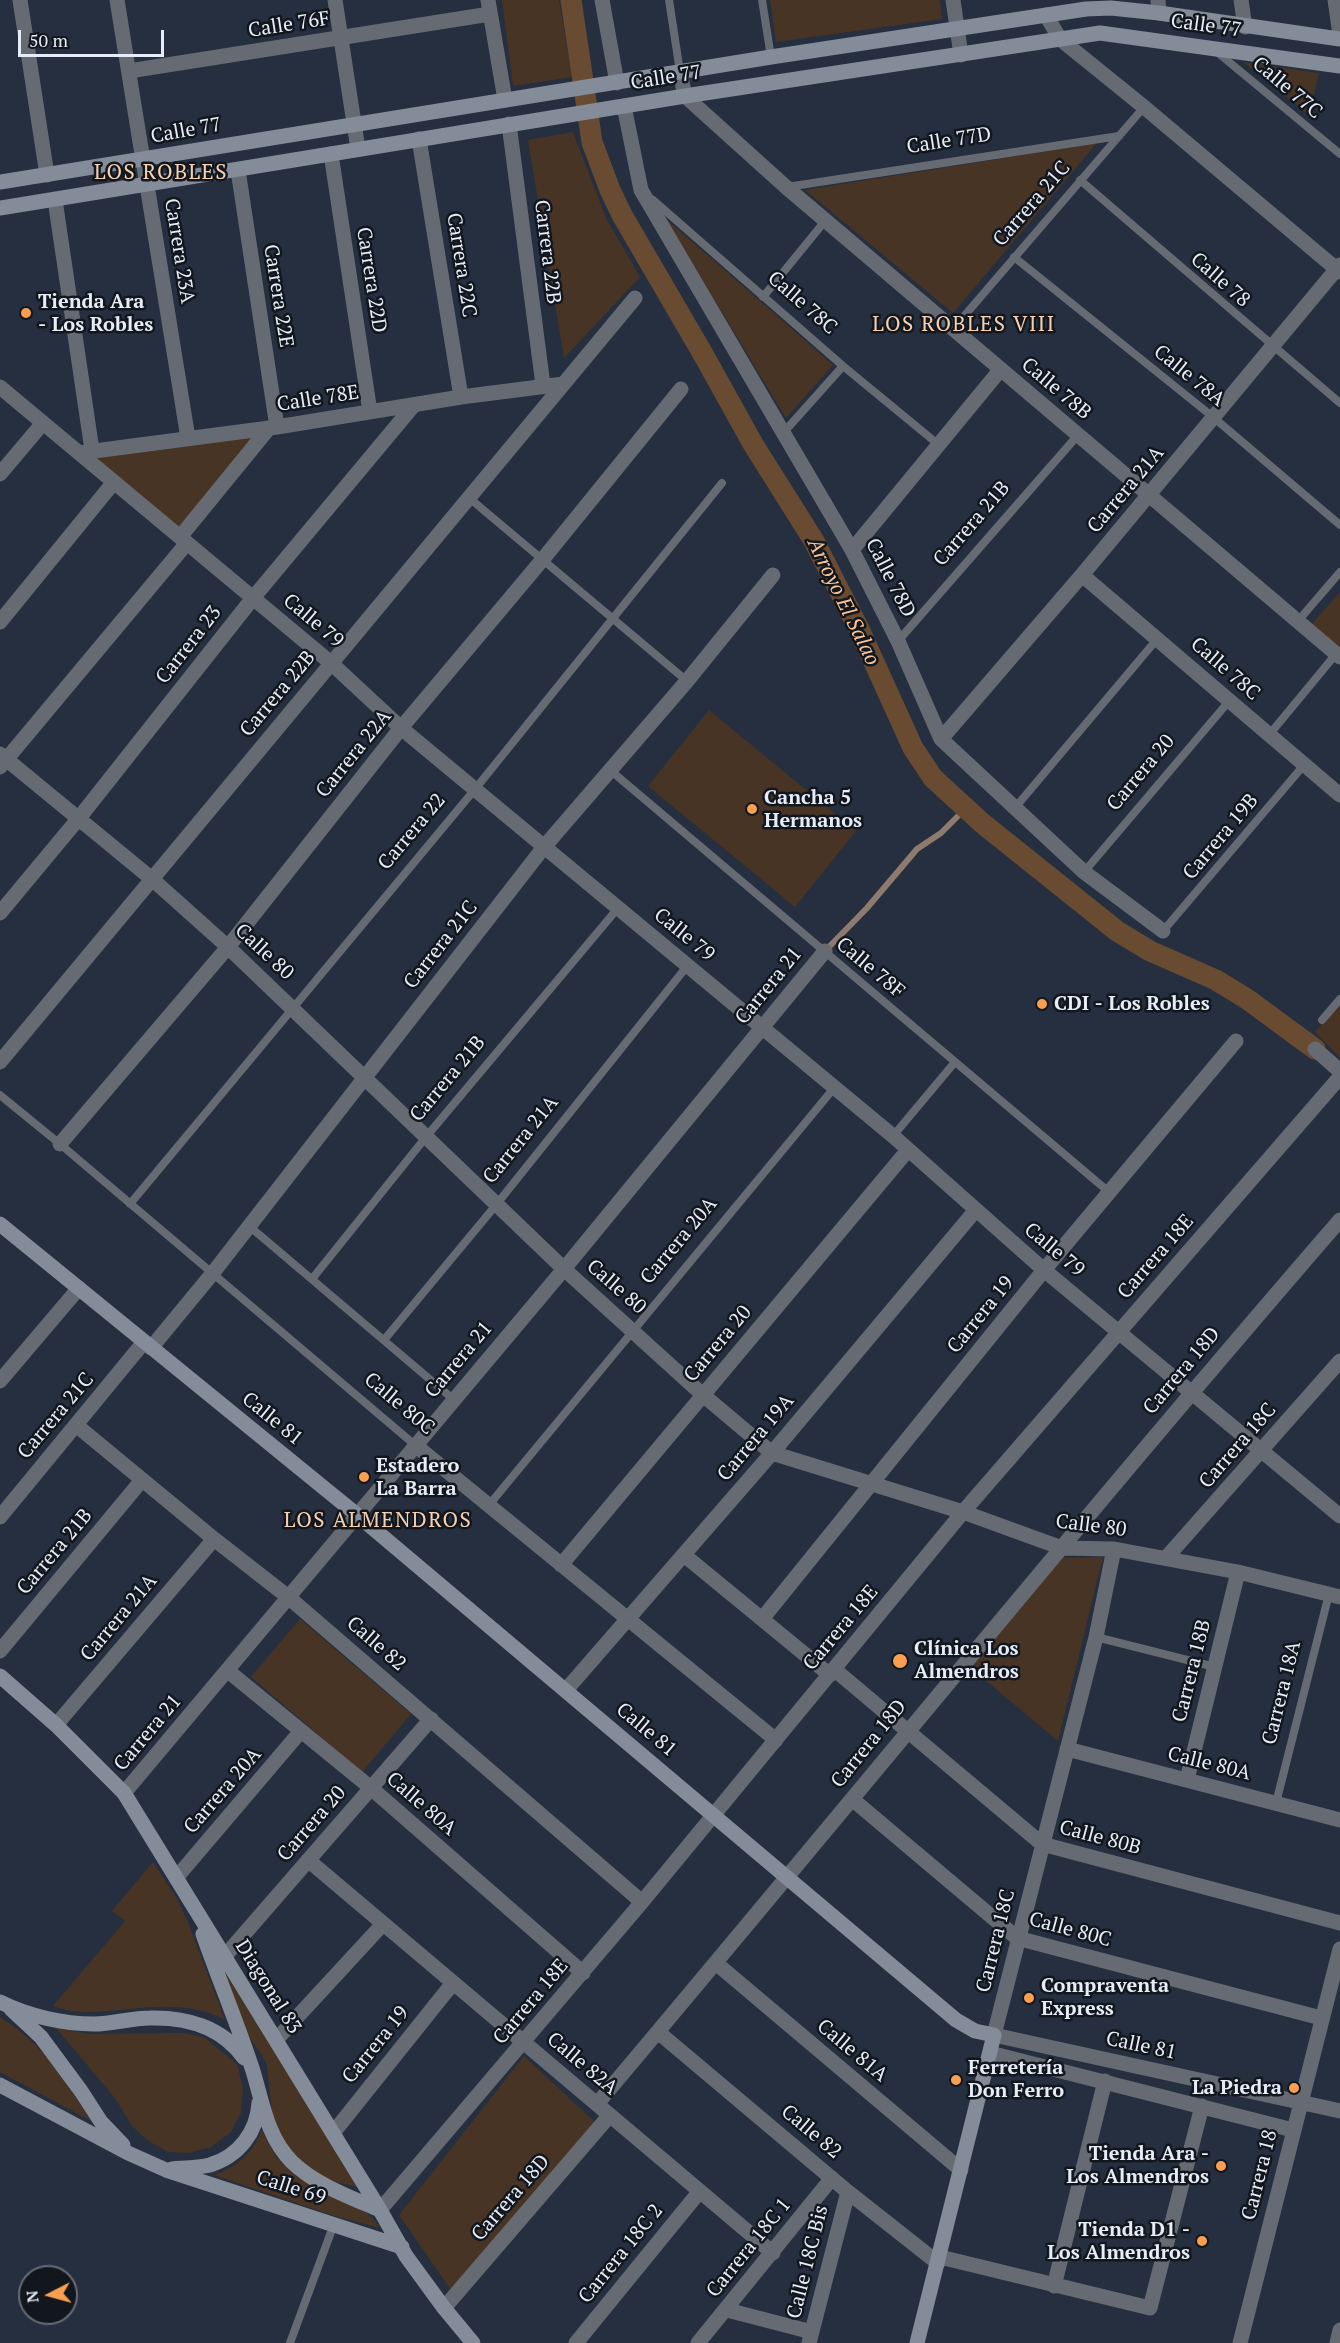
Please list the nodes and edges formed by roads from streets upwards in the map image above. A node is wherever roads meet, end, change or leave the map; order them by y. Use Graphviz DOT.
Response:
graph roads {
  1 [pos="20,0"];
  2 [pos="117,0"];
  3 [pos="335,0"];
  4 [pos="602,0"];
  5 [pos="953,0"];
  6 [pos="1241,0"];
  7 [pos="1335,0"];
  8 [pos="1159,6"];
  9 [pos="489,7"];
  10 [pos="1046,15"];
  11 [pos="1245,27"];
  12 [pos="957,29"];
  13 [pos="1340,37"];
  14 [pos="340,38"];
  15 [pos="1060,39"];
  16 [pos="961,55"];
  17 [pos="1340,66"];
  18 [pos="129,70"];
  19 [pos="680,72"];
  20 [pos="617,83"];
  21 [pos="685,96"];
  22 [pos="505,100"];
  23 [pos="624,106"];
  24 [pos="354,124"];
  25 [pos="509,124"];
  26 [pos="419,139"];
  27 [pos="358,149"];
  28 [pos="331,154"];
  29 [pos="143,160"];
  30 [pos="238,170"];
  31 [pos="47,175"];
  32 [pos="0,182"];
  33 [pos="147,185"];
  34 [pos="55,200"];
  35 [pos="0,208"];
  36 [pos="1339,269"];
  37 [pos="635,298"];
  38 [pos="1001,369"];
  39 [pos="563,384"];
  40 [pos="543,385"];
  41 [pos="0,387"];
  42 [pos="681,389"];
  43 [pos="461,397"];
  44 [pos="414,405"];
  45 [pos="370,412"];
  46 [pos="43,423"];
  47 [pos="273,428"];
  48 [pos="188,438"];
  49 [pos="86,451"];
  50 [pos="0,474"];
  51 [pos="114,482"];
  52 [pos="1149,495"];
  53 [pos="184,540"];
  54 [pos="852,550"];
  55 [pos="773,575"];
  56 [pos="1082,575"];
  57 [pos="253,598"];
  58 [pos="0,622"];
  59 [pos="1338,656"];
  60 [pos="331,663"];
  61 [pos="402,728"];
  62 [pos="941,739"];
  63 [pos="2,760"];
  64 [pos="1340,795"];
  65 [pos="79,818"];
  66 [pos="544,847"];
  67 [pos="152,879"];
  68 [pos="0,913"];
  69 [pos="1163,931"];
  70 [pos="228,947"];
  71 [pos="825,951"];
  72 [pos="762,1028"];
  73 [pos="1236,1041"];
  74 [pos="1315,1049"];
  75 [pos="0,1062"];
  76 [pos="1340,1071"];
  77 [pos="1340,1077"];
  78 [pos="364,1078"];
  79 [pos="60,1144"];
  80 [pos="908,1150"];
  81 [pos="975,1210"];
  82 [pos="1340,1220"];
  83 [pos="0,1224"];
  84 [pos="564,1269"];
  85 [pos="1044,1270"];
  86 [pos="79,1288"];
  87 [pos="1118,1332"];
  88 [pos="148,1345"];
  89 [pos="1340,1361"];
  90 [pos="0,1381"];
  91 [pos="1191,1392"];
  92 [pos="703,1395"];
  93 [pos="76,1425"];
  94 [pos="415,1445"];
  95 [pos="1262,1451"];
  96 [pos="772,1453"];
  97 [pos="142,1480"];
  98 [pos="870,1485"];
  99 [pos="963,1512"];
  100 [pos="356,1514"];
  101 [pos="0,1516"];
  102 [pos="1340,1516"];
  103 [pos="214,1539"];
  104 [pos="1062,1548"];
  105 [pos="1114,1548"];
  106 [pos="684,1555"];
  107 [pos="1166,1558"];
  108 [pos="561,1565"];
  109 [pos="1238,1572"];
  110 [pos="1335,1595"];
  111 [pos="287,1596"];
  112 [pos="629,1619"];
  113 [pos="762,1619"];
  114 [pos="0,1652"];
  115 [pos="228,1671"];
  116 [pos="832,1672"];
  117 [pos="0,1676"];
  118 [pos="566,1690"];
  119 [pos="431,1719"];
  120 [pos="56,1725"];
  121 [pos="907,1729"];
  122 [pos="301,1731"];
  123 [pos="776,1740"];
  124 [pos="1067,1749"];
  125 [pos="1187,1780"];
  126 [pos="372,1788"];
  127 [pos="124,1793"];
  128 [pos="852,1799"];
  129 [pos="714,1815"];
  130 [pos="1340,1820"];
  131 [pos="1042,1844"];
  132 [pos="308,1860"];
  133 [pos="787,1876"];
  134 [pos="176,1878"];
  135 [pos="642,1902"];
  136 [pos="191,1903"];
  137 [pos="1340,1923"];
  138 [pos="383,1924"];
  139 [pos="1017,1938"];
  140 [pos="1340,1948"];
  141 [pos="225,1956"];
  142 [pos="717,1964"];
  143 [pos="583,1973"];
  144 [pos="453,1983"];
  145 [pos="3,2003"];
  146 [pos="1321,2018"];
  147 [pos="658,2031"];
  148 [pos="994,2035"];
  149 [pos="276,2040"];
  150 [pos="524,2043"];
  151 [pos="990,2053"];
  152 [pos="253,2071"];
  153 [pos="1105,2081"];
  154 [pos="0,2085"];
  155 [pos="259,2093"];
  156 [pos="1300,2102"];
  157 [pos="597,2104"];
  158 [pos="1202,2106"];
  159 [pos="1340,2111"];
  160 [pos="610,2115"];
  161 [pos="1293,2130"];
  162 [pos="333,2133"];
  163 [pos="140,2158"];
  164 [pos="166,2170"];
  165 [pos="961,2170"];
  166 [pos="832,2178"];
  167 [pos="700,2191"];
  168 [pos="848,2192"];
  169 [pos="380,2210"];
  170 [pos="402,2247"];
  171 [pos="773,2253"];
  172 [pos="939,2260"];
  173 [pos="1054,2286"];
  174 [pos="444,2308"];
  175 [pos="727,2310"];
  176 [pos="1340,2330"];
  177 [pos="811,2338"];
  178 [pos="473,2343"];
  179 [pos="576,2343"];
  180 [pos="698,2343"];
  181 [pos="917,2343"];
  182 [pos="1240,2343"];
  183 [pos="1337,2343"];
  1 -- 31 [label="street"];
  2 -- 18 [label="street, Carrera 23A"];
  3 -- 14 [label="street"];
  4 -- 20 [label="street"];
  5 -- 12 [label="street"];
  6 -- 11 [label="street"];
  7 -- 13 [label="street"];
  8 -- 10 [label="street, Calle 77"];
  8 -- 11 [label="street, Calle 77"];
  9 -- 14 [label="street, Calle 76F"];
  9 -- 22 [label="street"];
  10 -- 12 [label="street, Calle 77"];
  10 -- 15 [label="street"];
  11 -- 13 [label="street, Calle 77"];
  12 -- 16 [label="street"];
  12 -- 19 [label="street, Calle 77"];
  14 -- 18 [label="street, Calle 76F"];
  14 -- 24 [label="street"];
  15 -- 16 [label="street, Calle 77"];
  15 -- 17 [label="street, Calle 77"];
  15 -- 36 [label="street"];
  16 -- 21 [label="street, Calle 77"];
  18 -- 29 [label="street, Carrera 23A"];
  19 -- 20 [label="street, Calle 77"];
  19 -- 21 [label="street"];
  20 -- 22 [label="street, Calle 77"];
  21 -- 23 [label="street, Calle 77"];
  21 -- 38 [label="street, Calle 78B"];
  22 -- 24 [label="street, Calle 77"];
  23 -- 25 [label="street, Calle 77"];
  23 -- 54 [label="street, Calle 78D"];
  24 -- 27 [label="street"];
  24 -- 29 [label="street, Calle 77"];
  25 -- 26 [label="street, Calle 77"];
  25 -- 40 [label="street, Carrera 22B"];
  26 -- 27 [label="street, Calle 77"];
  26 -- 43 [label="street, Carrera 22C"];
  27 -- 28 [label="street, Calle 77"];
  28 -- 30 [label="street, Calle 77"];
  28 -- 45 [label="street, Carrera 22D"];
  29 -- 31 [label="street, Calle 77"];
  29 -- 33 [label="street, Carrera 23A"];
  30 -- 33 [label="street, Calle 77"];
  30 -- 47 [label="street, Carrera 22E"];
  31 -- 32 [label="street, Calle 77"];
  33 -- 34 [label="street, Calle 77"];
  33 -- 48 [label="street, Carrera 23A"];
  34 -- 35 [label="street, Calle 77"];
  34 -- 49 [label="street"];
  36 -- 52 [label="street, Carrera 21A"];
  37 -- 39 [label="street, Carrera 22B"];
  38 -- 52 [label="street, Calle 78B"];
  38 -- 54 [label="street"];
  39 -- 40 [label="street, Calle 78E"];
  39 -- 60 [label="street, Carrera 22B"];
  40 -- 43 [label="street, Calle 78E"];
  41 -- 46 [label="street, Calle 79"];
  42 -- 61 [label="street, Carrera 22A"];
  43 -- 44 [label="street, Calle 78E"];
  44 -- 45 [label="street, Calle 78E"];
  44 -- 57 [label="street, Carrera 23"];
  45 -- 47 [label="street, Calle 78E"];
  46 -- 49 [label="street, Calle 79"];
  46 -- 50 [label="street"];
  47 -- 48 [label="street, Calle 78E"];
  47 -- 53 [label="street"];
  48 -- 49 [label="street, Calle 78E"];
  49 -- 51 [label="street, Calle 79"];
  51 -- 53 [label="street, Calle 79"];
  51 -- 58 [label="street"];
  52 -- 56 [label="street, Carrera 21A"];
  52 -- 59 [label="street, Calle 78B"];
  53 -- 57 [label="street, Calle 79"];
  53 -- 63 [label="street"];
  54 -- 62 [label="street, Calle 78D"];
  55 -- 66 [label="street, Carrera 21C"];
  56 -- 62 [label="street, Carrera 21A"];
  56 -- 64 [label="street, Calle 78C"];
  57 -- 60 [label="street, Calle 79"];
  57 -- 65 [label="street, Carrera 23"];
  60 -- 61 [label="street, Calle 79"];
  60 -- 67 [label="street, Carrera 22B"];
  61 -- 66 [label="street, Calle 79"];
  61 -- 70 [label="street, Carrera 22A"];
  62 -- 69 [label="street, Calle 78D"];
  63 -- 65 [label="street, Calle 80"];
  65 -- 67 [label="street, Calle 80"];
  65 -- 68 [label="street, Carrera 23"];
  66 -- 72 [label="street, Calle 79"];
  66 -- 78 [label="street, Carrera 21C"];
  67 -- 70 [label="street, Calle 80"];
  67 -- 75 [label="street, Carrera 22B"];
  70 -- 78 [label="street, Calle 80"];
  70 -- 79 [label="street, Carrera 22A"];
  71 -- 72 [label="street, Carrera 21"];
  72 -- 80 [label="street, Calle 79"];
  72 -- 84 [label="street, Carrera 21"];
  73 -- 85 [label="street, Carrera 19"];
  74 -- 76 [label="street"];
  77 -- 87 [label="street, Carrera 18E"];
  78 -- 84 [label="street, Calle 80"];
  78 -- 88 [label="street, Carrera 21C"];
  80 -- 81 [label="street, Calle 79"];
  80 -- 92 [label="street, Carrera 20"];
  81 -- 85 [label="street, Calle 79"];
  81 -- 96 [label="street, Carrera 19A"];
  82 -- 91 [label="street, Carrera 18D"];
  83 -- 86 [label="street, Calle 81"];
  84 -- 92 [label="street, Calle 80"];
  84 -- 94 [label="street, Carrera 21"];
  85 -- 87 [label="street, Calle 79"];
  85 -- 98 [label="street, Carrera 19"];
  86 -- 88 [label="street, Calle 81"];
  86 -- 90 [label="street"];
  87 -- 91 [label="street, Calle 79"];
  87 -- 99 [label="street, Carrera 18E"];
  88 -- 93 [label="street, Carrera 21C"];
  88 -- 100 [label="street, Calle 81"];
  89 -- 95 [label="street, Carrera 18C"];
  91 -- 95 [label="street, Calle 79"];
  91 -- 104 [label="street, Carrera 18D"];
  92 -- 96 [label="street, Calle 80"];
  92 -- 108 [label="street, Carrera 20"];
  93 -- 97 [label="street, Calle 82"];
  93 -- 101 [label="street, Carrera 21C"];
  94 -- 100 [label="street, Carrera 21"];
  94 -- 108 [label="street, Calle 80C"];
  95 -- 102 [label="street, Calle 79"];
  95 -- 107 [label="street, Carrera 18C"];
  96 -- 98 [label="street, Calle 80"];
  96 -- 106 [label="street, Carrera 19A"];
  97 -- 103 [label="street, Calle 82"];
  97 -- 114 [label="street, Carrera 21B"];
  98 -- 99 [label="street, Calle 80"];
  98 -- 113 [label="street, Carrera 19"];
  99 -- 104 [label="street, Calle 80"];
  99 -- 116 [label="street, Carrera 18E"];
  100 -- 111 [label="street, Carrera 21"];
  100 -- 118 [label="street, Calle 81"];
  103 -- 111 [label="street, Calle 82"];
  103 -- 120 [label="street, Carrera 21A"];
  104 -- 105 [label="street, Calle 80"];
  104 -- 121 [label="street, Carrera 18D"];
  105 -- 107 [label="street, Calle 80"];
  105 -- 124 [label="street, Carrera 18C"];
  106 -- 112 [label="street, Carrera 19A"];
  106 -- 113 [label="street, Calle 80B"];
  107 -- 109 [label="street, Calle 80"];
  108 -- 112 [label="street, Calle 80C"];
  109 -- 110 [label="street, Calle 80"];
  109 -- 125 [label="street, Carrera 18B"];
  111 -- 115 [label="street, Carrera 21"];
  111 -- 119 [label="street, Calle 82"];
  112 -- 118 [label="street, Carrera 19A"];
  112 -- 123 [label="street, Calle 80C"];
  113 -- 116 [label="street, Calle 80B"];
  115 -- 122 [label="street, Calle 80A"];
  115 -- 127 [label="street, Carrera 21"];
  116 -- 121 [label="street, Calle 80B"];
  116 -- 123 [label="street, Carrera 18E"];
  117 -- 120 [label="street, Diagonal 83"];
  118 -- 129 [label="street, Calle 81"];
  119 -- 126 [label="street, Carrera 20"];
  119 -- 135 [label="street, Calle 82"];
  120 -- 127 [label="street, Diagonal 83"];
  121 -- 128 [label="street, Carrera 18D"];
  121 -- 131 [label="street, Calle 80B"];
  122 -- 126 [label="street, Calle 80A"];
  122 -- 134 [label="street, Carrera 20A"];
  123 -- 129 [label="street, Carrera 18E"];
  124 -- 125 [label="street, Calle 80A"];
  124 -- 131 [label="street, Carrera 18C"];
  125 -- 130 [label="street, Calle 80A"];
  126 -- 132 [label="street, Carrera 20"];
  126 -- 143 [label="street, Calle 80A"];
  127 -- 134 [label="street, Diagonal 83"];
  128 -- 133 [label="street, Carrera 18D"];
  128 -- 139 [label="street, Calle 80C"];
  129 -- 133 [label="street, Calle 81"];
  129 -- 135 [label="street, Carrera 18E"];
  131 -- 137 [label="street, Calle 80B"];
  131 -- 139 [label="street, Carrera 18C"];
  132 -- 138 [label="street, Calle 82A"];
  132 -- 141 [label="street, Carrera 20"];
  133 -- 142 [label="street, Carrera 18D"];
  133 -- 148 [label="street, Calle 81"];
  134 -- 136 [label="street, Diagonal 83"];
  135 -- 143 [label="street, Carrera 18E"];
  136 -- 141 [label="street, Diagonal 83"];
  136 -- 152 [label="street"];
  138 -- 144 [label="street, Calle 82A"];
  138 -- 149 [label="street"];
  139 -- 146 [label="street, Calle 80C"];
  139 -- 148 [label="street, Carrera 18C"];
  140 -- 146 [label="street, Carrera 18"];
  141 -- 149 [label="street, Diagonal 83"];
  142 -- 147 [label="street, Carrera 18D"];
  142 -- 165 [label="street, Calle 81A"];
  143 -- 150 [label="street, Carrera 18E"];
  144 -- 150 [label="street, Calle 82A"];
  144 -- 162 [label="street, Carrera 19"];
  145 -- 152 [label="street"];
  145 -- 163 [label="street"];
  146 -- 156 [label="street, Carrera 18"];
  147 -- 157 [label="street, Carrera 18D"];
  147 -- 166 [label="street, Calle 82"];
  148 -- 151 [label="street, Carrera 18C"];
  148 -- 156 [label="street, Calle 81"];
  149 -- 162 [label="street, Diagonal 83"];
  150 -- 157 [label="street, Calle 82A"];
  150 -- 169 [label="street, Carrera 18E"];
  151 -- 153 [label="street"];
  151 -- 165 [label="street, Carrera 18C"];
  152 -- 155 [label="street"];
  153 -- 158 [label="street"];
  153 -- 173 [label="street"];
  154 -- 163 [label="street"];
  155 -- 164 [label="street"];
  155 -- 169 [label="street"];
  156 -- 159 [label="street, Calle 81"];
  156 -- 161 [label="street, Carrera 18"];
  157 -- 160 [label="street, Calle 82A"];
  158 -- 161 [label="street"];
  158 -- 173 [label="street, Calle 82"];
  160 -- 167 [label="street, Calle 82A"];
  160 -- 174 [label="street, Carrera 18D"];
  161 -- 182 [label="street, Carrera 18"];
  162 -- 169 [label="street, Diagonal 83"];
  163 -- 164 [label="street, Calle 69"];
  164 -- 170 [label="street, Calle 69"];
  165 -- 172 [label="street, Carrera 18C"];
  166 -- 168 [label="street, Calle 82"];
  166 -- 171 [label="street, Carrera 18C 1"];
  167 -- 171 [label="street, Calle 82A"];
  167 -- 179 [label="street, Carrera 18C 2"];
  168 -- 172 [label="street, Calle 82"];
  168 -- 177 [label="street, Calle 18C Bis"];
  169 -- 170 [label="street, Diagonal 83"];
  170 -- 174 [label="street, Diagonal 83"];
  171 -- 175 [label="street, Carrera 18C 1"];
  172 -- 173 [label="street, Calle 82"];
  172 -- 181 [label="street, Carrera 18C"];
  174 -- 178 [label="street, Diagonal 83"];
  175 -- 177 [label="street"];
  175 -- 180 [label="street, Carrera 18C 1"];
  176 -- 183 [label="street"];
}
